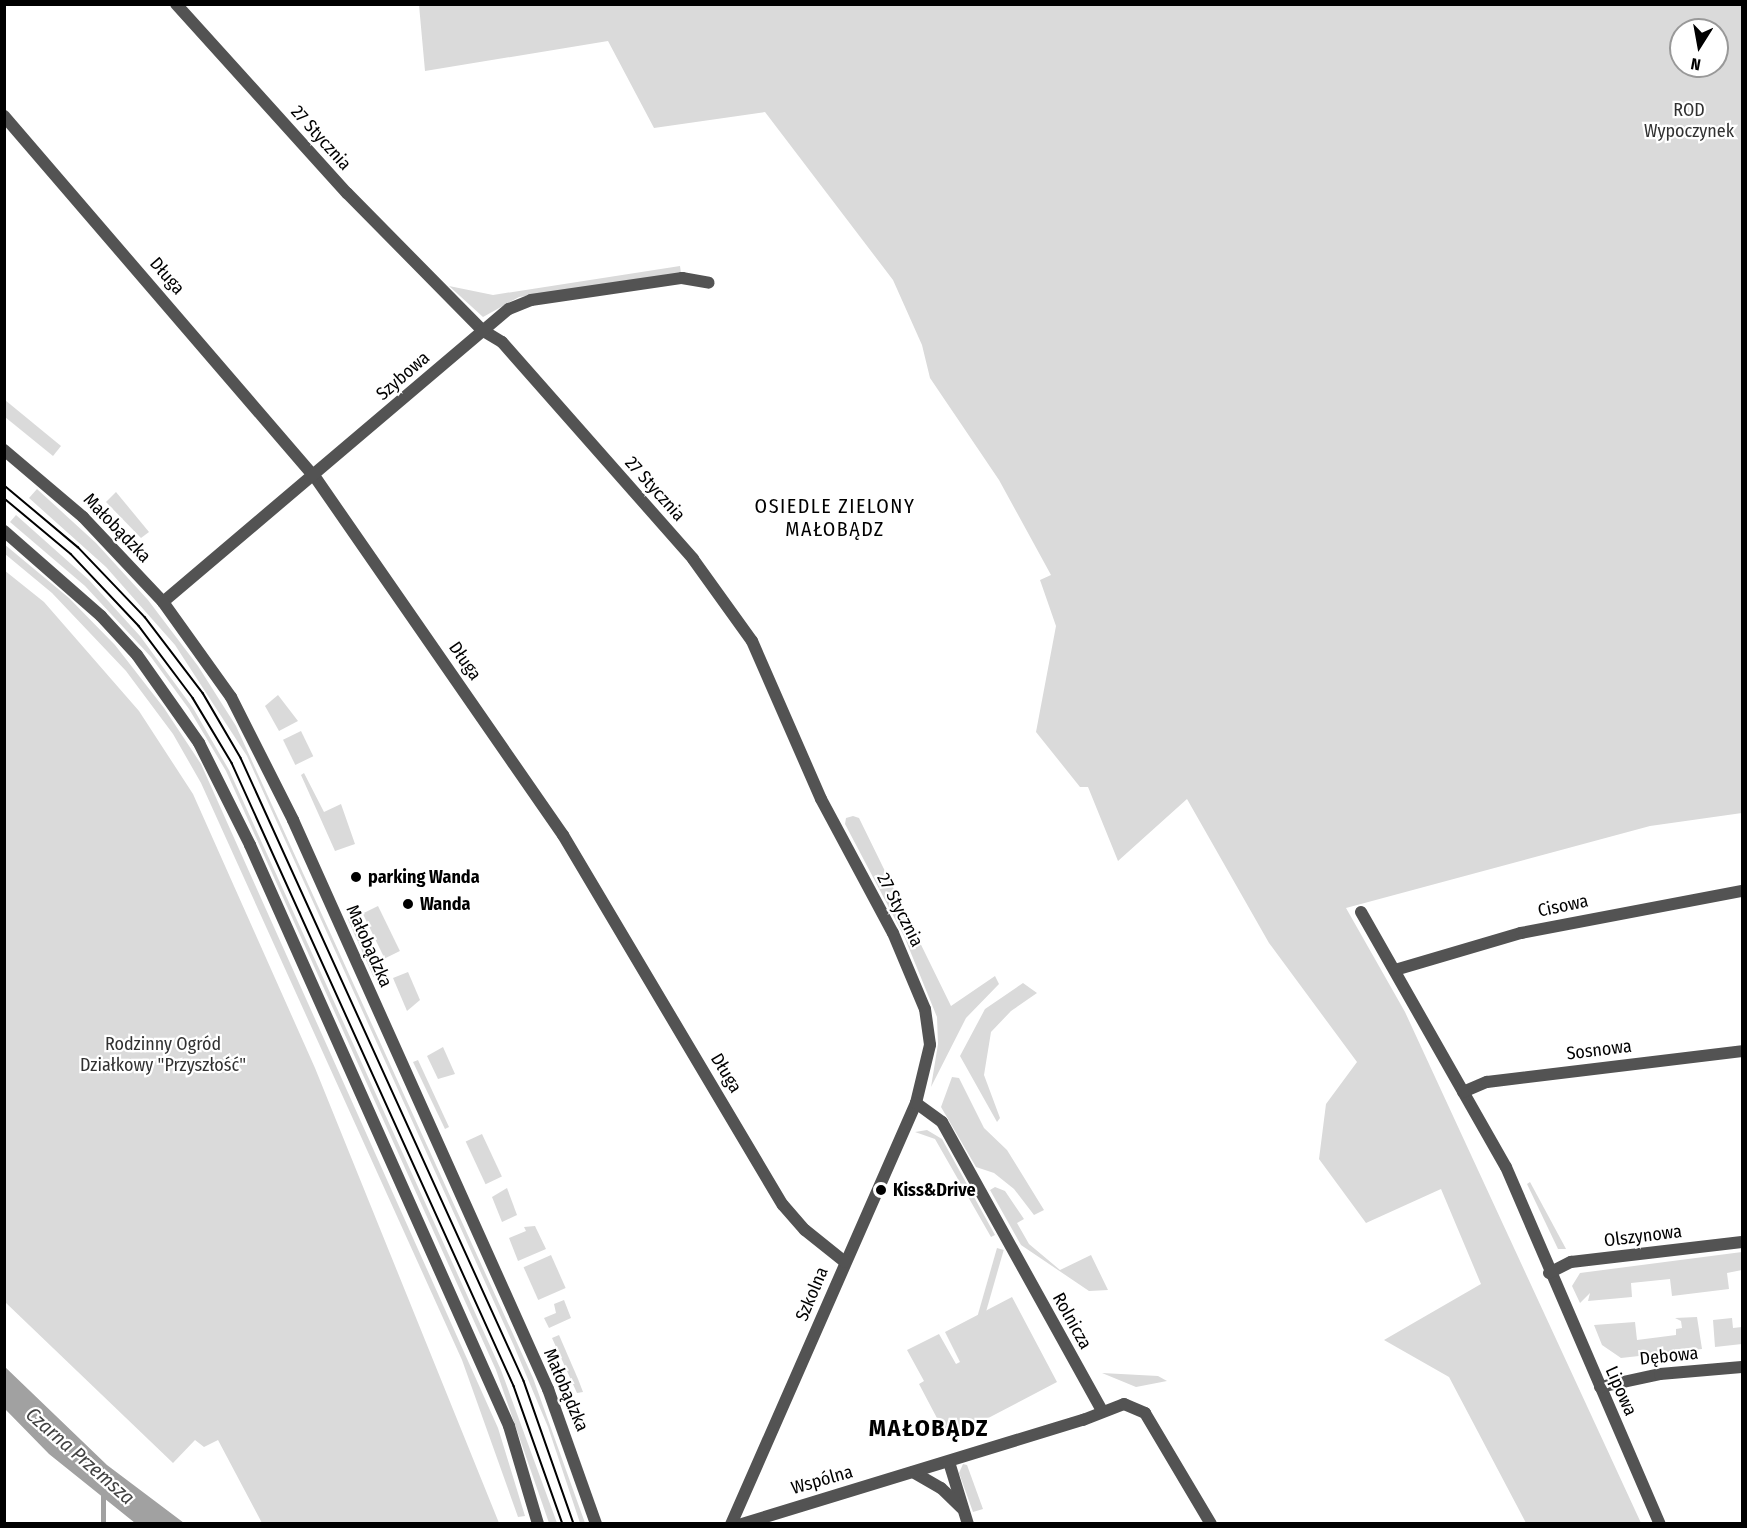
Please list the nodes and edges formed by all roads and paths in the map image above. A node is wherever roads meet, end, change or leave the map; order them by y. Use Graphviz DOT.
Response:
graph roads {
  1 [pos="176,4"];
  2 [pos="4,116"];
  3 [pos="709,283"];
  4 [pos="483,330"];
  5 [pos="4,450"];
  6 [pos="315,477"];
  7 [pos="4,531"];
  8 [pos="163,602"];
  9 [pos="1743,891"];
  10 [pos="1360,912"];
  11 [pos="1395,970"];
  12 [pos="1743,1051"];
  13 [pos="1463,1092"];
  14 [pos="916,1103"];
  15 [pos="1743,1242"];
  16 [pos="845,1262"];
  17 [pos="1549,1272"];
  18 [pos="1743,1367"];
  19 [pos="1600,1387"];
  20 [pos="1102,1411"];
  21 [pos="949,1461"];
  22 [pos="913,1472"];
  23 [pos="742,1500"];
  24 [pos="962,1509"];
  25 [pos="756,1518"];
  26 [pos="538,1524"];
  27 [pos="596,1524"];
  28 [pos="731,1524"];
  29 [pos="742,1524"];
  30 [pos="968,1524"];
  31 [pos="1211,1524"];
  32 [pos="1660,1524"];
  1 -- 4 [label="street, 27 Stycznia"];
  2 -- 6 [label="street, Długa"];
  3 -- 4 [label="street, Szybowa"];
  4 -- 6 [label="street, Szybowa"];
  4 -- 14 [label="street, 27 Stycznia"];
  5 -- 8 [label="street, Małobądzka"];
  6 -- 8 [label="street, Szybowa"];
  6 -- 16 [label="street, Długa"];
  7 -- 26 [label="street"];
  8 -- 27 [label="street, Małobądzka"];
  9 -- 11 [label="street, Cisowa"];
  10 -- 11 [label="street, Lipowa"];
  11 -- 13 [label="street, Lipowa"];
  12 -- 13 [label="street, Sosnowa"];
  13 -- 17 [label="street, Lipowa"];
  14 -- 16 [label="street, Szkolna"];
  14 -- 20 [label="street, Rolnicza"];
  15 -- 17 [label="street, Olszynowa"];
  16 -- 23 [label="street, Szkolna"];
  17 -- 19 [label="street, Lipowa"];
  18 -- 19 [label="street, Dębowa"];
  19 -- 32 [label="street, Lipowa"];
  20 -- 21 [label="street, Wspólna"];
  20 -- 31 [label="street"];
  21 -- 22 [label="street, Wspólna"];
  21 -- 24 [label="street"];
  22 -- 24 [label="street"];
  22 -- 25 [label="street, Wspólna"];
  23 -- 25 [label="street"];
  23 -- 28 [label="street, Szkolna"];
  24 -- 30 [label="street"];
  25 -- 29 [label="street, Wspólna"];
}
